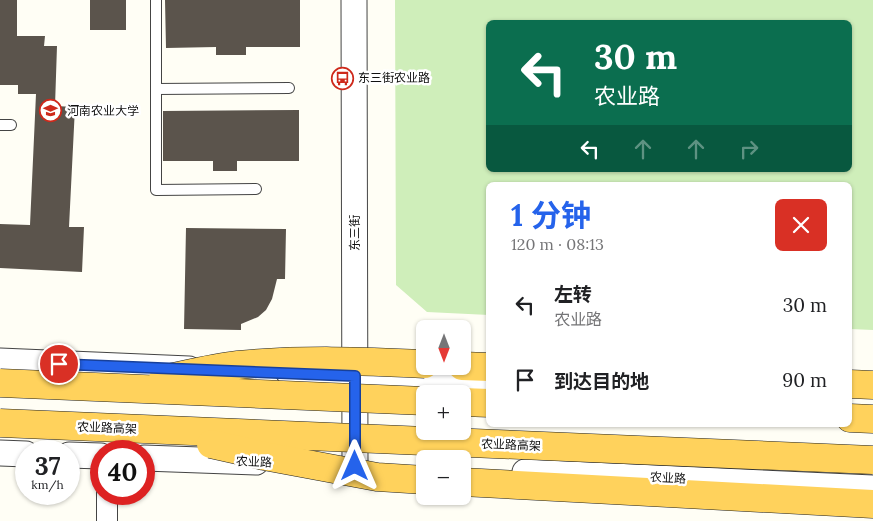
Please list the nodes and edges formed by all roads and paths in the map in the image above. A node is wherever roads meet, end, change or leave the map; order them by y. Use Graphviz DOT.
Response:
graph roads {
  1 [pos="156,0"];
  2 [pos="354,0"];
  3 [pos="290,88"];
  4 [pos="156,89"];
  5 [pos="0,124"];
  6 [pos="11,125"];
  7 [pos="256,190"];
  8 [pos="0,361"];
  9 [pos="416,364"];
  10 [pos="471,366"];
  11 [pos="486,367"];
  12 [pos="355,376"];
  13 [pos="486,382"];
  14 [pos="0,383"];
  15 [pos="852,384"];
  16 [pos="873,385"];
  17 [pos="116,388"];
  18 [pos="852,397"];
  19 [pos="873,398"];
  20 [pos="416,401"];
  21 [pos="471,402"];
  22 [pos="486,403"];
  23 [pos="852,418"];
  24 [pos="873,419"];
  25 [pos="0,423"];
  26 [pos="144,429"];
  27 [pos="0,453"];
  28 [pos="15,454"];
  29 [pos="155,458"];
  30 [pos="873,460"];
  31 [pos="355,466"];
  32 [pos="416,468"];
  33 [pos="471,470"];
  34 [pos="416,479"];
  35 [pos="471,482"];
  36 [pos="873,488"];
  37 [pos="873,504"];
  38 [pos="107,505"];
  39 [pos="107,521"];
  1 -- 4 [label="lane"];
  2 -- 12 [label="street, 东三街"];
  3 -- 4 [label="lane"];
  4 -- 7 [label="lane"];
  5 -- 6 [label="lane"];
  8 -- 12 [label="street"];
  9 -- 17 [label="highway, bridge"];
  10 -- 11 [label="highway"];
  12 -- 13 [label="street"];
  12 -- 31 [label="street, 东三街"];
  14 -- 17 [label="highway, bridge"];
  15 -- 16 [label="highway"];
  17 -- 20 [label="highway, bridge"];
  18 -- 19 [label="street"];
  21 -- 22 [label="highway"];
  23 -- 24 [label="highway"];
  25 -- 26 [label="highway, 农业路高架, bridge"];
  26 -- 30 [label="highway, 农业路高架, bridge"];
  26 -- 34 [label="highway, bridge"];
  27 -- 28 [label="street"];
  29 -- 31 [label="street, 农业路"];
  31 -- 32 [label="street, 农业路"];
  33 -- 36 [label="street, 农业路"];
  35 -- 37 [label="highway"];
  38 -- 39 [label="street"];
}
